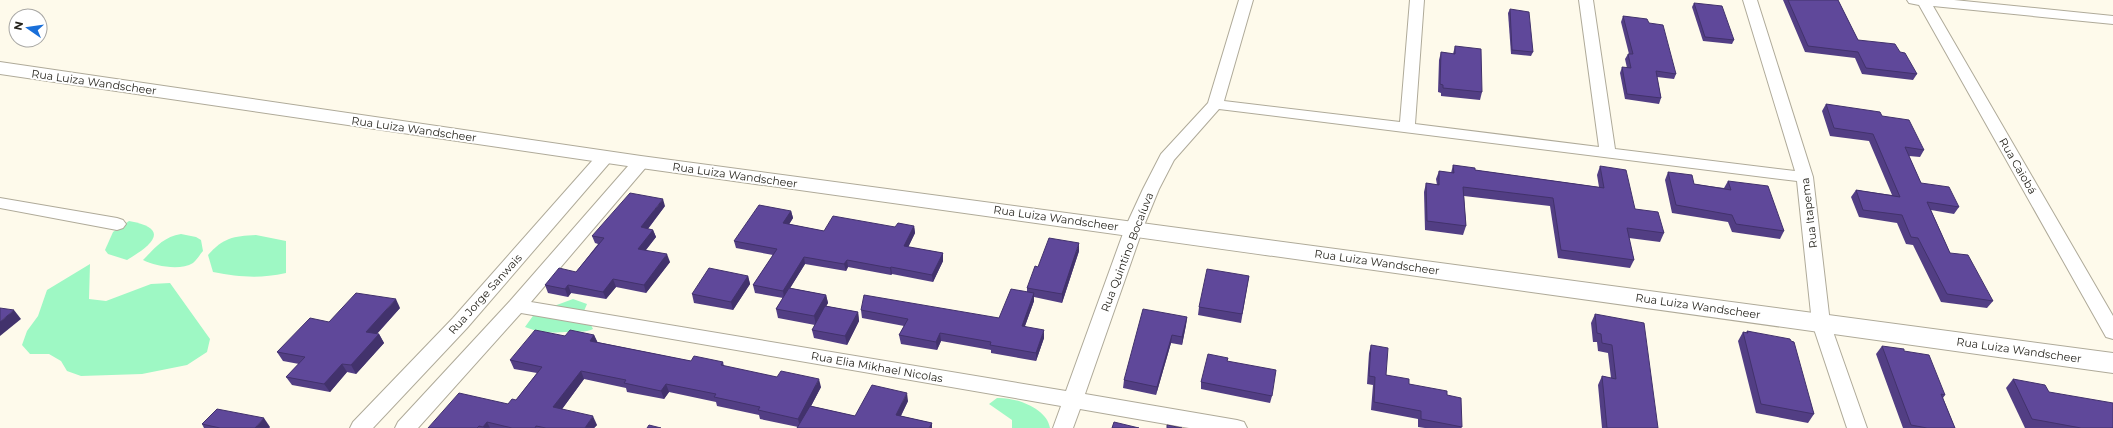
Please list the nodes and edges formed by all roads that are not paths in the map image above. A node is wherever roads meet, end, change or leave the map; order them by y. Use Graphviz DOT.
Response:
graph roads {
  1 [pos="1246,0"];
  2 [pos="1417,0"];
  3 [pos="1586,0"];
  4 [pos="1750,0"];
  5 [pos="1919,0"];
  6 [pos="2113,20"];
  7 [pos="0,68"];
  8 [pos="1215,104"];
  9 [pos="1407,127"];
  10 [pos="1608,152"];
  11 [pos="605,157"];
  12 [pos="641,162"];
  13 [pos="1805,177"];
  14 [pos="0,203"];
  15 [pos="117,224"];
  16 [pos="1134,228"];
  17 [pos="517,306"];
  18 [pos="1821,323"];
  19 [pos="2113,332"];
  20 [pos="2113,363"];
  21 [pos="1072,401"];
  22 [pos="360,428"];
  23 [pos="405,428"];
  24 [pos="1063,428"];
  25 [pos="1237,428"];
  26 [pos="1857,428"];
  1 -- 8 [label="street, Rua Quintino Bocaíuva"];
  2 -- 9 [label="street"];
  3 -- 10 [label="street"];
  4 -- 13 [label="street, Rua Itapema"];
  5 -- 6 [label="street"];
  5 -- 19 [label="street, Rua Caiobá"];
  7 -- 11 [label="main road, Rua Luiza Wandscheer"];
  8 -- 9 [label="street"];
  8 -- 16 [label="street, Rua Quintino Bocaíuva"];
  9 -- 10 [label="street"];
  10 -- 13 [label="street"];
  11 -- 12 [label="main road, Rua Luiza Wandscheer"];
  11 -- 22 [label="street, Rua Jorge Sanwais"];
  12 -- 16 [label="main road, Rua Luiza Wandscheer"];
  12 -- 17 [label="street"];
  13 -- 18 [label="street, Rua Itapema"];
  14 -- 15 [label="street"];
  16 -- 18 [label="main road, Rua Luiza Wandscheer"];
  16 -- 21 [label="street, Rua Quintino Bocaíuva"];
  17 -- 21 [label="street, Rua Elia Mikhael Nicolas"];
  17 -- 23 [label="street"];
  18 -- 20 [label="main road, Rua Luiza Wandscheer"];
  18 -- 26 [label="street, Rua Itapema"];
  21 -- 24 [label="street, Rua Quintino Bocaíuva"];
  21 -- 25 [label="street, Rua Elia Mikhael Nicolas"];
}
